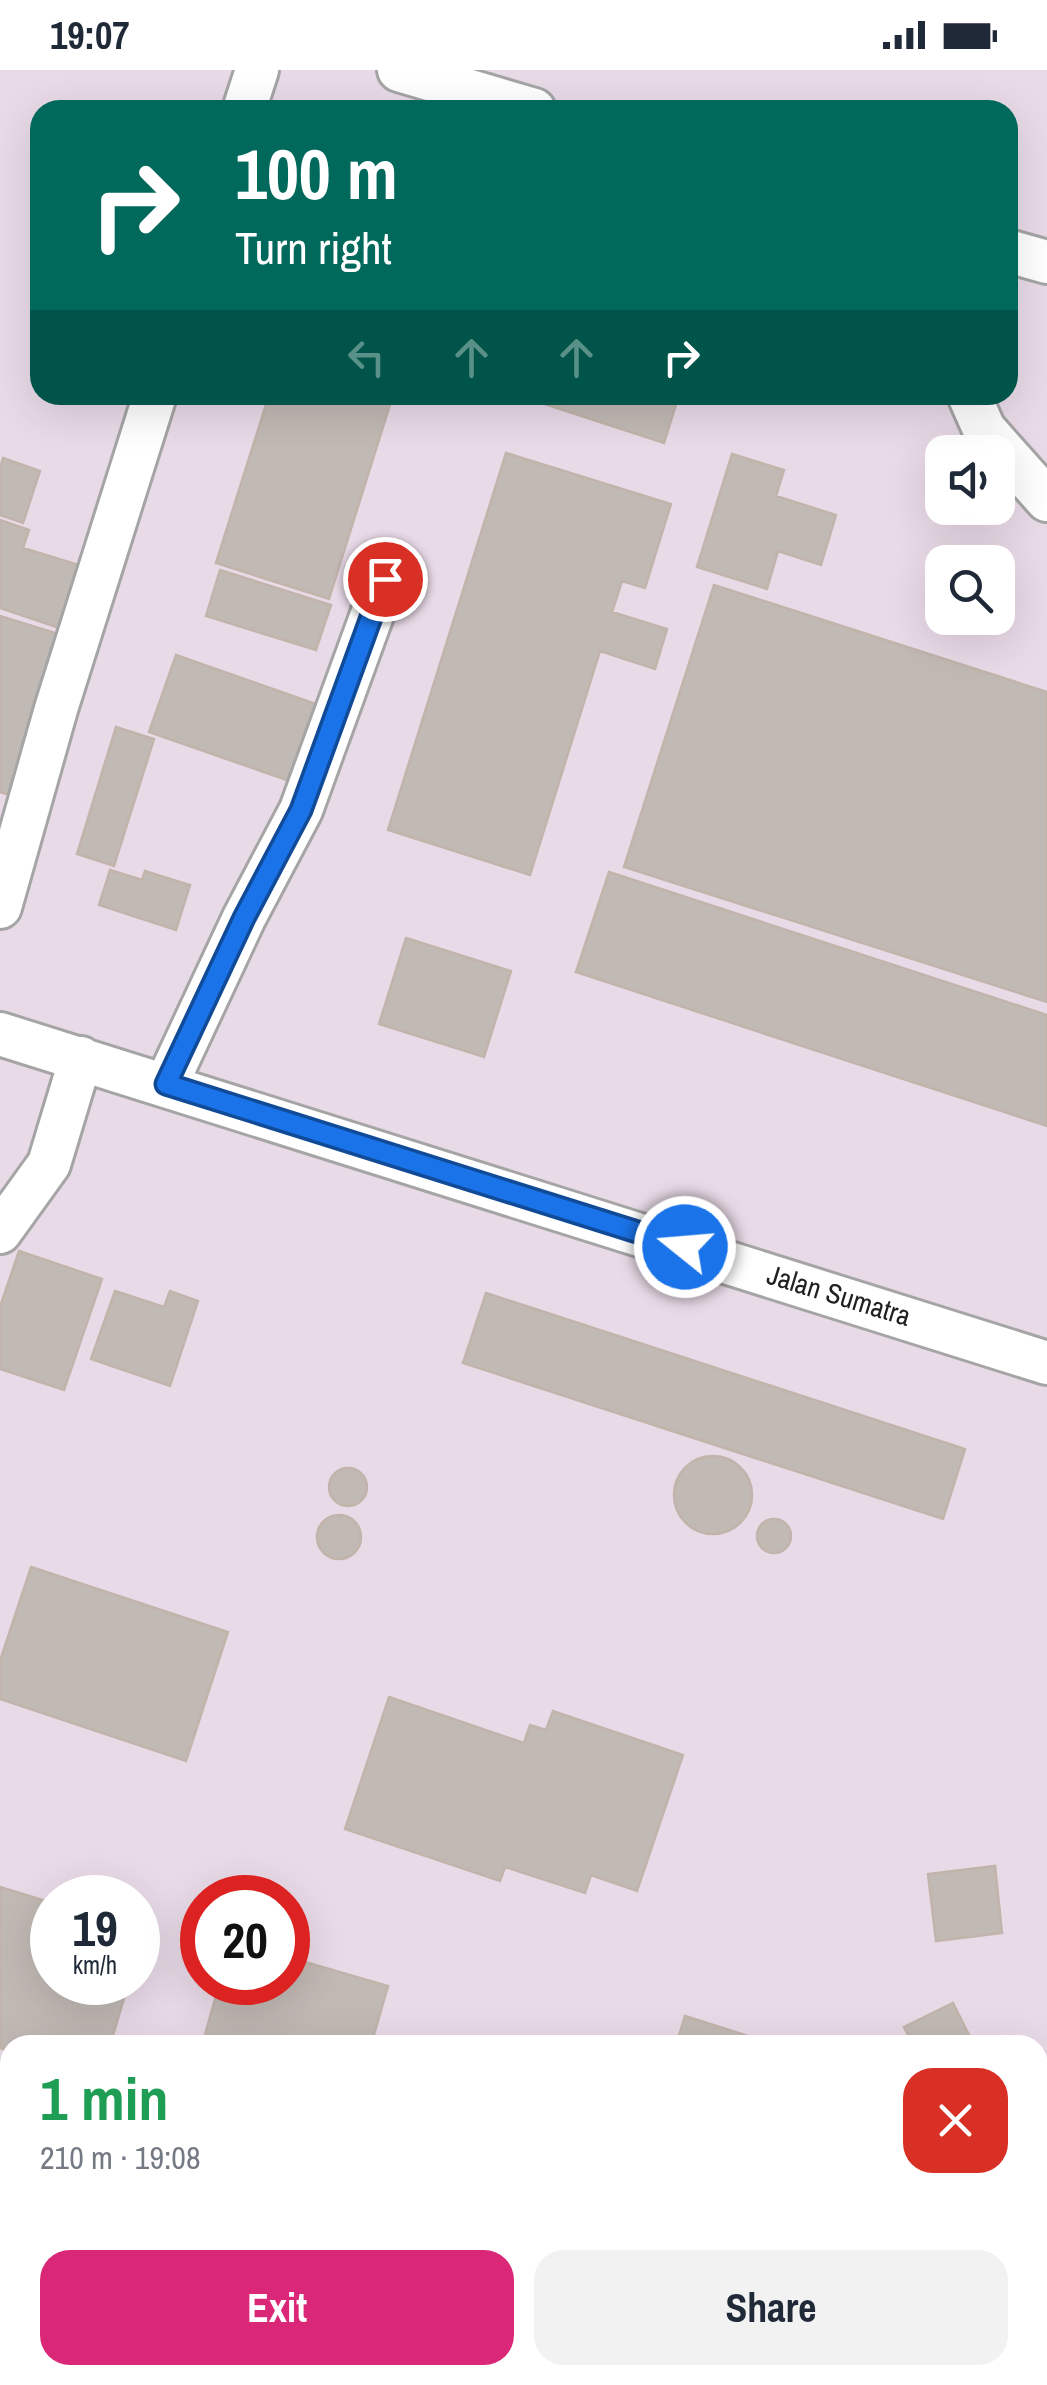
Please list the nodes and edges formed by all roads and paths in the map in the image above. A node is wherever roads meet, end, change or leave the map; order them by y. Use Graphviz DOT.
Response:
graph roads {
  1 [pos="257,70"];
  2 [pos="399,70"];
  3 [pos="247,100"];
  4 [pos="500,100"];
  5 [pos="1018,253"];
  6 [pos="1047,262"];
  7 [pos="152,405"];
  8 [pos="973,405"];
  9 [pos="1047,500"];
  10 [pos="385,579"];
  11 [pos="0,907"];
  12 [pos="0,1034"];
  13 [pos="81,1058"];
  14 [pos="166,1084"];
  15 [pos="0,1232"];
  16 [pos="1047,1363"];
  1 -- 3 [label="lane"];
  2 -- 4 [label="lane"];
  5 -- 6 [label="lane"];
  7 -- 11 [label="lane"];
  8 -- 9 [label="lane"];
  10 -- 14 [label="lane"];
  12 -- 13 [label="lane, Jalan Sumatra"];
  13 -- 14 [label="lane, Jalan Sumatra"];
  13 -- 15 [label="lane"];
  14 -- 16 [label="lane, Jalan Sumatra"];
}
